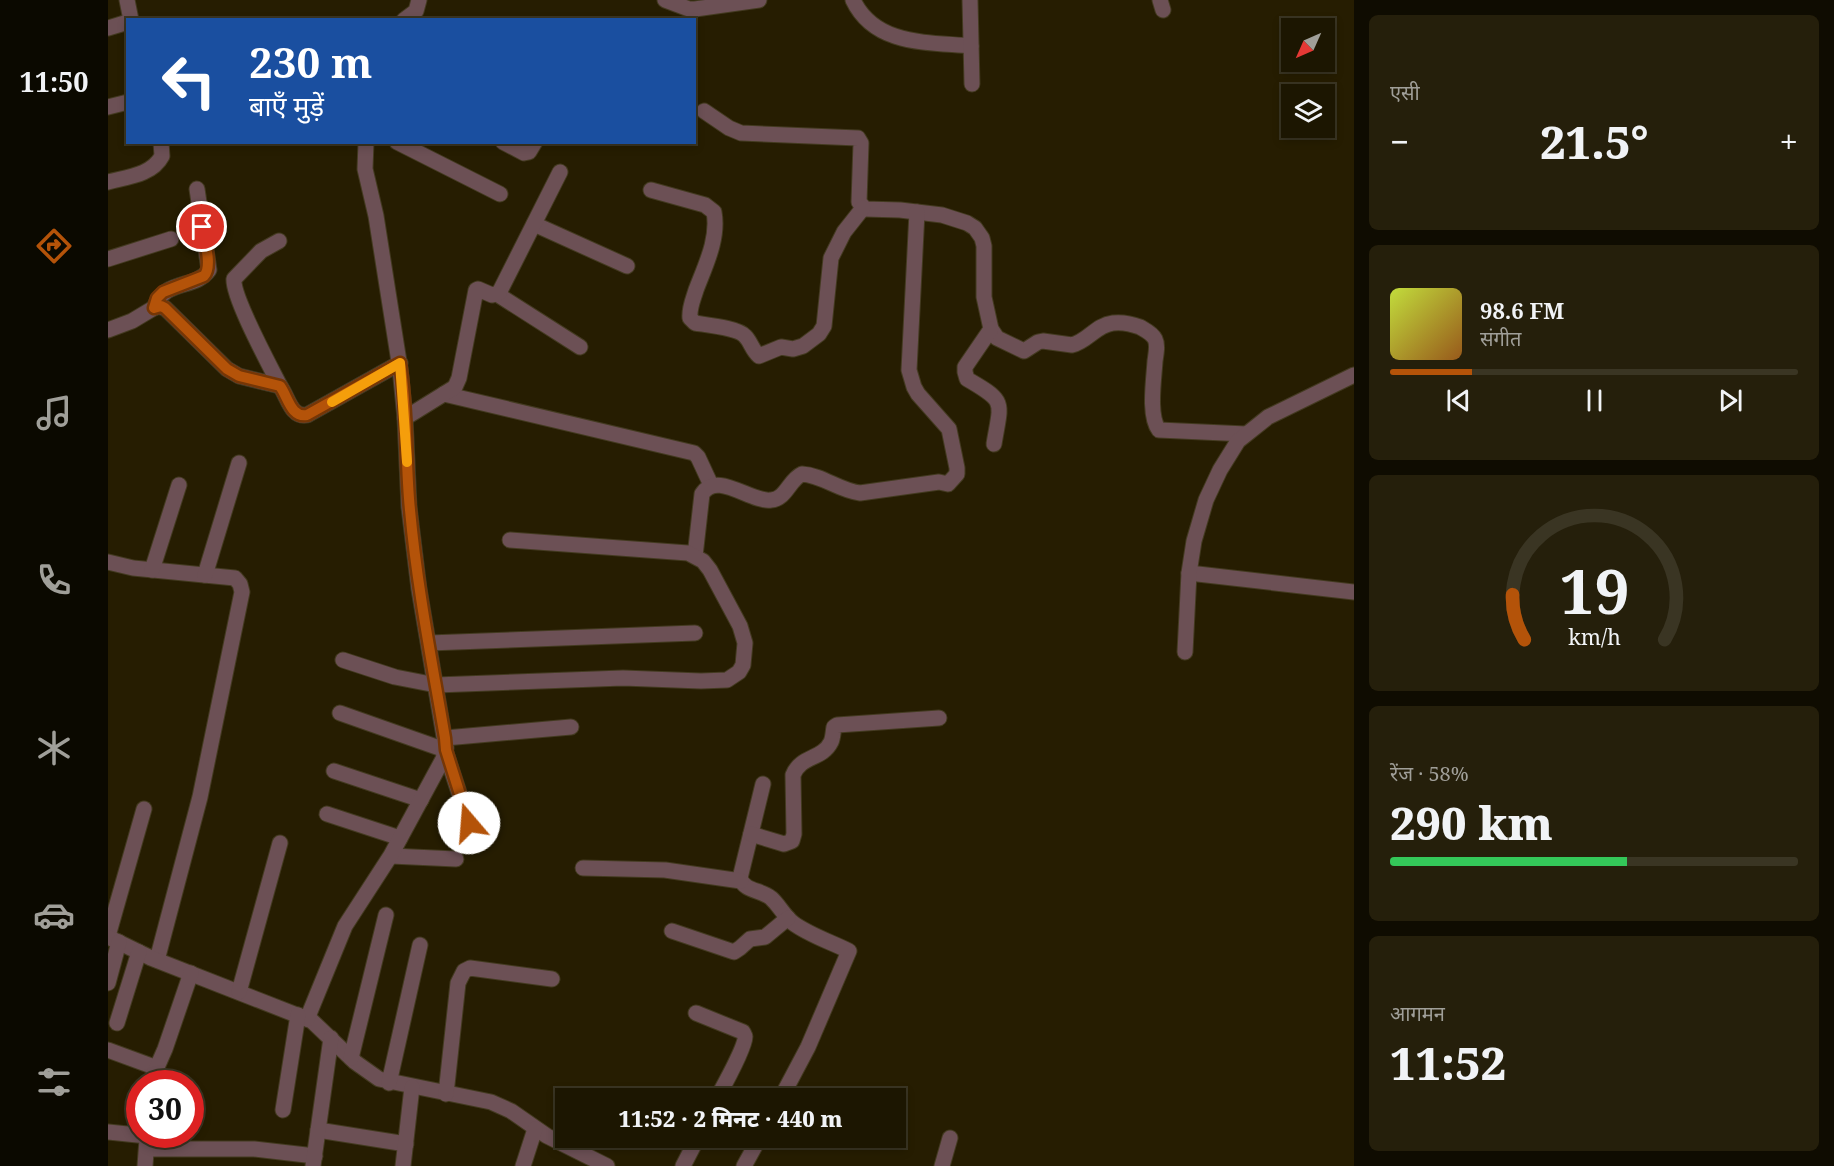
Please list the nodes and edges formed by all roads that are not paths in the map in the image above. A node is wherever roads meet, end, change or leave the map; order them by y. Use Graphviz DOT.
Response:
graph roads {
  1 [pos="127,0"];
  2 [pos="419,0"];
  3 [pos="665,0"];
  4 [pos="759,0"];
  5 [pos="853,0"];
  6 [pos="970,0"];
  7 [pos="129,18"];
  8 [pos="407,18"];
  9 [pos="126,22"];
  10 [pos="108,28"];
  11 [pos="971,46"];
  12 [pos="972,84"];
  13 [pos="126,102"];
  14 [pos="108,107"];
  15 [pos="704,111"];
  16 [pos="161,144"];
  17 [pos="366,144"];
  18 [pos="401,144"];
  19 [pos="507,144"];
  20 [pos="534,144"];
  21 [pos="560,172"];
  22 [pos="108,182"];
  23 [pos="197,189"];
  24 [pos="651,190"];
  25 [pos="500,194"];
  26 [pos="862,208"];
  27 [pos="917,212"];
  28 [pos="534,224"];
  29 [pos="171,239"];
  30 [pos="279,241"];
  31 [pos="108,259"];
  32 [pos="627,266"];
  33 [pos="497,294"];
  34 [pos="154,308"];
  35 [pos="991,329"];
  36 [pos="108,330"];
  37 [pos="580,347"];
  38 [pos="400,363"];
  39 [pos="1354,375"];
  40 [pos="280,386"];
  41 [pos="444,394"];
  42 [pos="405,418"];
  43 [pos="1246,434"];
  44 [pos="994,444"];
  45 [pos="239,463"];
  46 [pos="179,485"];
  47 [pos="711,485"];
  48 [pos="510,540"];
  49 [pos="695,556"];
  50 [pos="108,562"];
  51 [pos="152,570"];
  52 [pos="1189,573"];
  53 [pos="206,575"];
  54 [pos="1354,592"];
  55 [pos="695,633"];
  56 [pos="429,643"];
  57 [pos="1185,652"];
  58 [pos="343,660"];
  59 [pos="436,685"];
  60 [pos="340,713"];
  61 [pos="939,718"];
  62 [pos="572,727"];
  63 [pos="445,744"];
  64 [pos="334,771"];
  65 [pos="763,784"];
  66 [pos="421,800"];
  67 [pos="144,809"];
  68 [pos="327,814"];
  69 [pos="469,823"];
  70 [pos="751,834"];
  71 [pos="400,838"];
  72 [pos="280,843"];
  73 [pos="391,856"];
  74 [pos="456,859"];
  75 [pos="583,868"];
  76 [pos="741,881"];
  77 [pos="386,915"];
  78 [pos="788,918"];
  79 [pos="672,931"];
  80 [pos="112,938"];
  81 [pos="420,945"];
  82 [pos="139,952"];
  83 [pos="157,960"];
  84 [pos="191,973"];
  85 [pos="552,979"];
  86 [pos="108,983"];
  87 [pos="239,992"];
  88 [pos="696,1013"];
  89 [pos="303,1017"];
  90 [pos="117,1023"];
  91 [pos="331,1038"];
  92 [pos="108,1050"];
  93 [pos="351,1058"];
  94 [pos="157,1068"];
  95 [pos="389,1083"];
  96 [pos="412,1088"];
  97 [pos="722,1088"];
  98 [pos="786,1088"];
  99 [pos="446,1094"];
  100 [pos="283,1110"];
  101 [pos="535,1129"];
  102 [pos="318,1130"];
  103 [pos="108,1132"];
  104 [pos="126,1136"];
  105 [pos="950,1138"];
  106 [pos="406,1144"];
  107 [pos="204,1145"];
  108 [pos="147,1148"];
  109 [pos="692,1148"];
  110 [pos="754,1148"];
  111 [pos="314,1161"];
  112 [pos="146,1166"];
  113 [pos="403,1166"];
  114 [pos="523,1166"];
  115 [pos="607,1166"];
  116 [pos="683,1166"];
  117 [pos="744,1166"];
  118 [pos="942,1166"];
  1 -- 7 [label="street"];
  2 -- 8 [label="street"];
  3 -- 4 [label="street"];
  5 -- 11 [label="street"];
  6 -- 11 [label="street"];
  9 -- 10 [label="street"];
  11 -- 12 [label="street"];
  13 -- 14 [label="street"];
  15 -- 26 [label="street"];
  16 -- 22 [label="street"];
  17 -- 38 [label="street"];
  18 -- 25 [label="street"];
  19 -- 20 [label="street"];
  21 -- 28 [label="street"];
  23 -- 34 [label="street"];
  24 -- 26 [label="street"];
  26 -- 27 [label="street"];
  27 -- 35 [label="street"];
  27 -- 47 [label="street"];
  28 -- 32 [label="street"];
  28 -- 33 [label="street"];
  29 -- 31 [label="street"];
  30 -- 40 [label="street"];
  33 -- 37 [label="street"];
  33 -- 41 [label="street"];
  34 -- 36 [label="street"];
  34 -- 40 [label="street"];
  35 -- 43 [label="street"];
  35 -- 44 [label="street"];
  38 -- 40 [label="street"];
  38 -- 42 [label="street"];
  39 -- 43 [label="street"];
  41 -- 42 [label="street"];
  41 -- 47 [label="street"];
  42 -- 56 [label="street"];
  43 -- 52 [label="street"];
  45 -- 53 [label="street"];
  46 -- 51 [label="street"];
  47 -- 49 [label="street"];
  48 -- 49 [label="street"];
  49 -- 59 [label="street"];
  50 -- 51 [label="street"];
  51 -- 53 [label="street"];
  52 -- 54 [label="street"];
  52 -- 57 [label="street"];
  53 -- 83 [label="street"];
  55 -- 56 [label="street"];
  56 -- 59 [label="street"];
  58 -- 59 [label="street"];
  59 -- 63 [label="street"];
  60 -- 63 [label="street"];
  61 -- 70 [label="street"];
  62 -- 63 [label="street"];
  63 -- 66 [label="street"];
  63 -- 69 [label="street"];
  64 -- 66 [label="street"];
  65 -- 70 [label="street"];
  66 -- 71 [label="street"];
  67 -- 80 [label="street"];
  68 -- 71 [label="street"];
  70 -- 76 [label="street"];
  71 -- 73 [label="street"];
  72 -- 87 [label="street"];
  73 -- 74 [label="street"];
  73 -- 89 [label="street"];
  75 -- 76 [label="street"];
  76 -- 78 [label="street"];
  77 -- 93 [label="street"];
  78 -- 79 [label="street"];
  78 -- 98 [label="street"];
  80 -- 82 [label="street"];
  80 -- 86 [label="street"];
  81 -- 95 [label="street"];
  82 -- 83 [label="street"];
  82 -- 90 [label="street"];
  83 -- 84 [label="street"];
  84 -- 87 [label="street"];
  84 -- 94 [label="street"];
  85 -- 99 [label="street"];
  87 -- 89 [label="street"];
  88 -- 97 [label="street"];
  89 -- 91 [label="street"];
  89 -- 100 [label="street"];
  91 -- 93 [label="street"];
  91 -- 102 [label="street"];
  92 -- 94 [label="street"];
  93 -- 95 [label="street"];
  95 -- 96 [label="street"];
  96 -- 99 [label="street"];
  96 -- 106 [label="street"];
  99 -- 101 [label="street"];
  101 -- 114 [label="street"];
  101 -- 115 [label="street"];
  102 -- 106 [label="street"];
  102 -- 111 [label="street"];
  103 -- 104 [label="street"];
  105 -- 118 [label="street"];
  106 -- 113 [label="street"];
  107 -- 111 [label="street"];
  108 -- 112 [label="street"];
  109 -- 116 [label="street"];
  110 -- 117 [label="street"];
}
